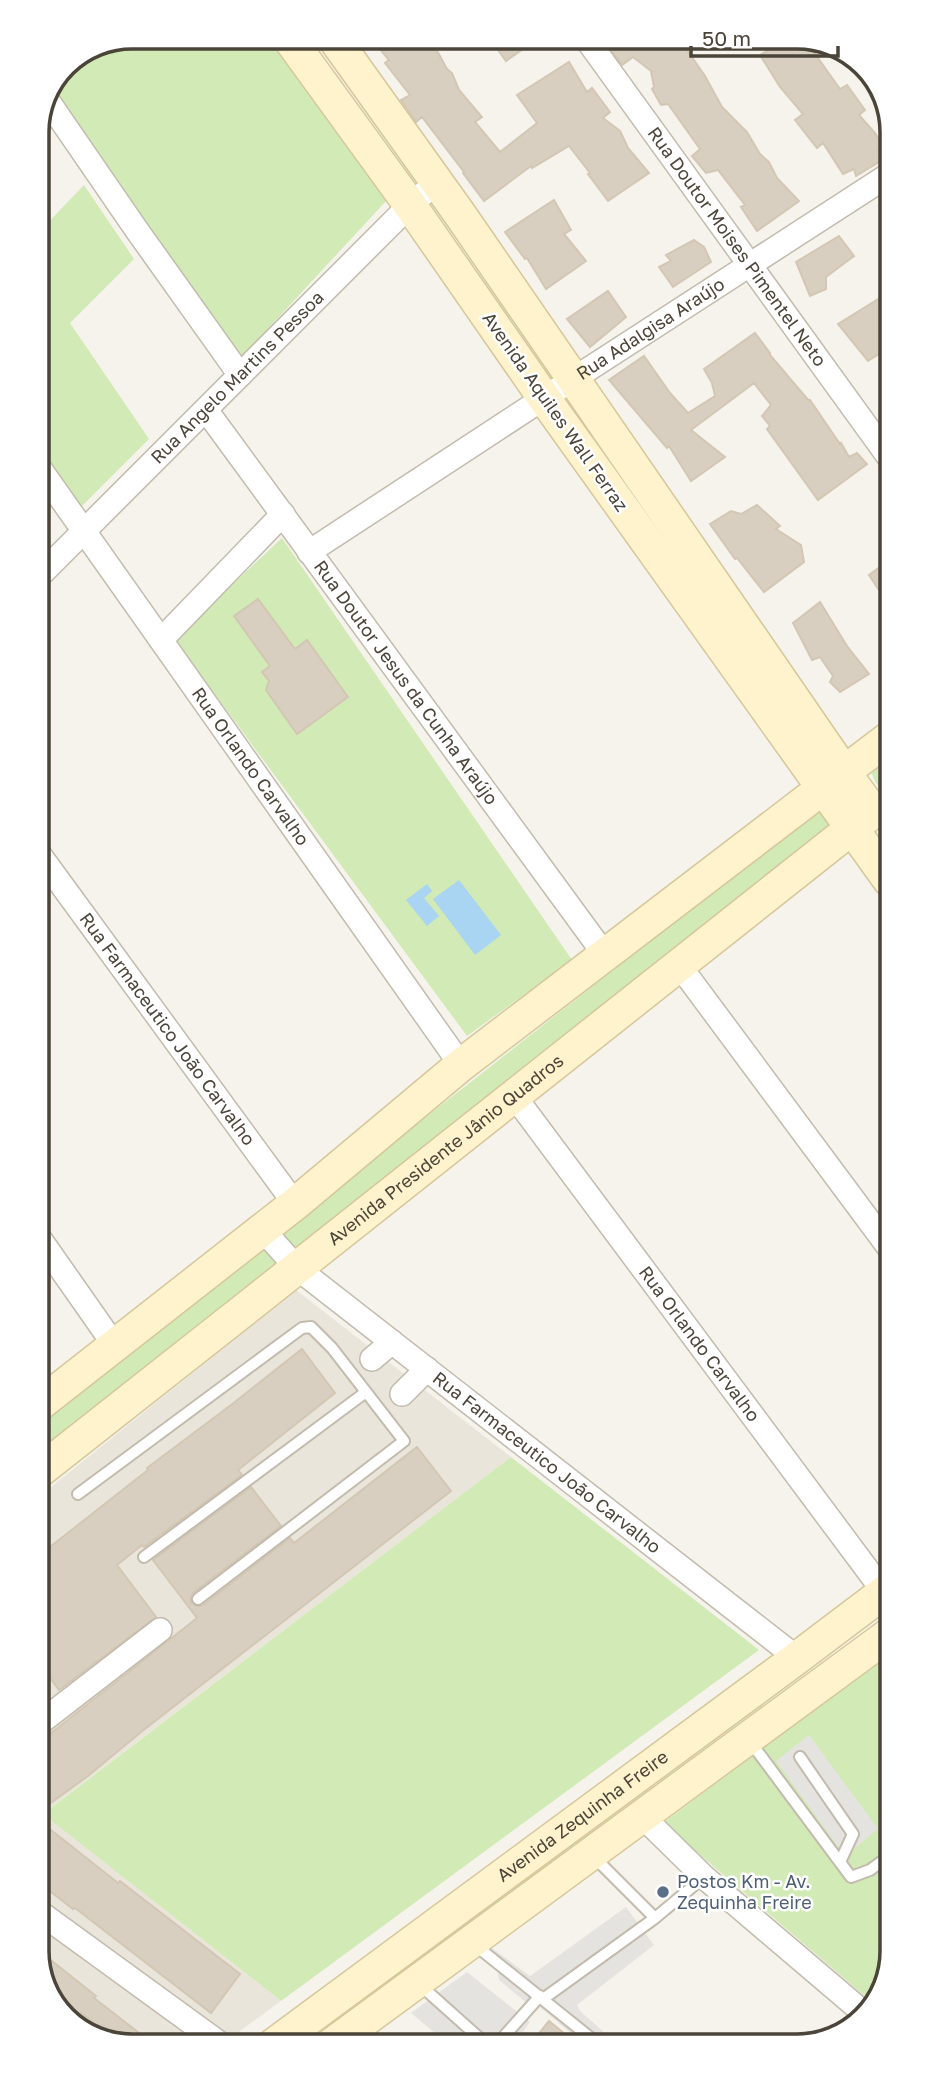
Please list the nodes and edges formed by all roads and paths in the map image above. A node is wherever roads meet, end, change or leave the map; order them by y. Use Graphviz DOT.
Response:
graph roads {
  1 [pos="297,49"];
  2 [pos="341,49"];
  3 [pos="594,49"];
  4 [pos="53,108"];
  5 [pos="880,181"];
  6 [pos="437,182"];
  7 [pos="410,205"];
  8 [pos="749,265"];
  9 [pos="240,375"];
  10 [pos="573,380"];
  11 [pos="544,398"];
  12 [pos="206,410"];
  13 [pos="880,445"];
  14 [pos="49,482"];
  15 [pos="283,514"];
  16 [pos="83,530"];
  17 [pos="309,552"];
  18 [pos="49,566"];
  19 [pos="161,640"];
  20 [pos="880,745"];
  21 [pos="833,780"];
  22 [pos="876,818"];
  23 [pos="880,837"];
  24 [pos="49,867"];
  25 [pos="605,956"];
  26 [pos="679,965"];
  27 [pos="461,1065"];
  28 [pos="515,1097"];
  29 [pos="295,1204"];
  30 [pos="262,1229"];
  31 [pos="880,1236"];
  32 [pos="49,1252"];
  33 [pos="298,1268"];
  34 [pos="393,1342"];
  35 [pos="115,1346"];
  36 [pos="372,1359"];
  37 [pos="427,1369"];
  38 [pos="354,1374"];
  39 [pos="366,1392"];
  40 [pos="402,1394"];
  41 [pos="49,1397"];
  42 [pos="382,1413"];
  43 [pos="49,1464"];
  44 [pos="78,1494"];
  45 [pos="144,1557"];
  46 [pos="880,1580"];
  47 [pos="880,1594"];
  48 [pos="198,1599"];
  49 [pos="160,1630"];
  50 [pos="880,1643"];
  51 [pos="797,1658"];
  52 [pos="49,1716"];
  53 [pos="747,1738"];
  54 [pos="800,1757"];
  55 [pos="641,1815"];
  56 [pos="590,1853"];
  57 [pos="840,1862"];
  58 [pos="880,1863"];
  59 [pos="704,1877"];
  60 [pos="654,1918"];
  61 [pos="49,1919"];
  62 [pos="470,1941"];
  63 [pos="417,1982"];
  64 [pos="541,1998"];
  65 [pos="858,2008"];
  66 [pos="313,2033"];
  67 [pos="198,2034"];
  68 [pos="346,2034"];
  69 [pos="475,2034"];
  70 [pos="507,2034"];
  71 [pos="586,2034"];
  1 -- 7 [label="main road, Avenida Aquiles Wall Ferraz"];
  2 -- 6 [label="main road, Avenida Aquiles Wall Ferraz"];
  3 -- 8 [label="street, Rua Doutor Moises Pimentel Neto"];
  4 -- 9 [label="street"];
  5 -- 8 [label="street, Rua Adalgisa Araújo"];
  6 -- 7 [label="street, Rua Angelo Martins Pessoa"];
  6 -- 10 [label="main road, Avenida Aquiles Wall Ferraz"];
  7 -- 9 [label="street, Rua Angelo Martins Pessoa"];
  7 -- 11 [label="main road, Avenida Aquiles Wall Ferraz"];
  8 -- 10 [label="street, Rua Adalgisa Araújo"];
  8 -- 13 [label="street, Rua Doutor Moises Pimentel Neto"];
  9 -- 12 [label="street, Rua Angelo Martins Pessoa"];
  10 -- 11 [label="street, Rua Adalgisa Araújo"];
  10 -- 21 [label="main road, Avenida Aquiles Wall Ferraz"];
  11 -- 17 [label="street, Rua Adalgisa Araújo"];
  11 -- 21 [label="main road, Avenida Aquiles Wall Ferraz"];
  12 -- 15 [label="street, Rua Doutor Jesus da Cunha Araújo"];
  12 -- 16 [label="street, Rua Angelo Martins Pessoa"];
  14 -- 16 [label="street, Rua Orlando Carvalho"];
  15 -- 17 [label="street, Rua Doutor Jesus da Cunha Araújo"];
  15 -- 19 [label="street"];
  16 -- 18 [label="street, Rua Angelo Martins Pessoa"];
  16 -- 19 [label="street, Rua Orlando Carvalho"];
  17 -- 25 [label="street, Rua Doutor Jesus da Cunha Araújo"];
  19 -- 27 [label="street, Rua Orlando Carvalho"];
  20 -- 21 [label="main road"];
  21 -- 22 [label="main road"];
  21 -- 25 [label="main road"];
  22 -- 23 [label="main road"];
  22 -- 26 [label="main road, Avenida Presidente Jânio Quadros"];
  24 -- 29 [label="street, Rua Farmaceutico João Carvalho"];
  25 -- 27 [label="main road"];
  26 -- 28 [label="main road, Avenida Presidente Jânio Quadros"];
  26 -- 31 [label="street"];
  27 -- 29 [label="main road"];
  28 -- 33 [label="main road, Avenida Presidente Jânio Quadros"];
  28 -- 46 [label="street, Rua Orlando Carvalho"];
  29 -- 30 [label="main road"];
  30 -- 33 [label="street, Rua Farmaceutico João Carvalho"];
  30 -- 35 [label="main road"];
  32 -- 35 [label="street"];
  33 -- 34 [label="street, Rua Farmaceutico João Carvalho"];
  33 -- 43 [label="main road, Avenida Presidente Jânio Quadros"];
  34 -- 36 [label="street"];
  34 -- 37 [label="street, Rua Farmaceutico João Carvalho"];
  35 -- 41 [label="main road"];
  36 -- 38 [label="lane"];
  37 -- 40 [label="street"];
  37 -- 51 [label="street, Rua Farmaceutico João Carvalho"];
  38 -- 39 [label="lane"];
  38 -- 44 [label="lane"];
  39 -- 42 [label="lane"];
  39 -- 45 [label="lane"];
  40 -- 42 [label="lane"];
  42 -- 48 [label="lane"];
  47 -- 51 [label="main road, Avenida Zequinha Freire"];
  49 -- 52 [label="street"];
  50 -- 53 [label="main road, Avenida Zequinha Freire"];
  51 -- 66 [label="main road, Avenida Zequinha Freire"];
  53 -- 55 [label="main road, Avenida Zequinha Freire"];
  53 -- 57 [label="lane"];
  54 -- 57 [label="lane"];
  55 -- 56 [label="main road, Avenida Zequinha Freire"];
  55 -- 59 [label="street"];
  56 -- 60 [label="lane"];
  56 -- 62 [label="main road, Avenida Zequinha Freire"];
  57 -- 58 [label="lane"];
  59 -- 60 [label="lane"];
  59 -- 65 [label="street"];
  60 -- 64 [label="lane"];
  61 -- 67 [label="street"];
  62 -- 63 [label="main road, Avenida Zequinha Freire"];
  62 -- 64 [label="lane"];
  63 -- 68 [label="main road, Avenida Zequinha Freire"];
  63 -- 69 [label="lane"];
  64 -- 70 [label="lane"];
  64 -- 71 [label="lane"];
}
